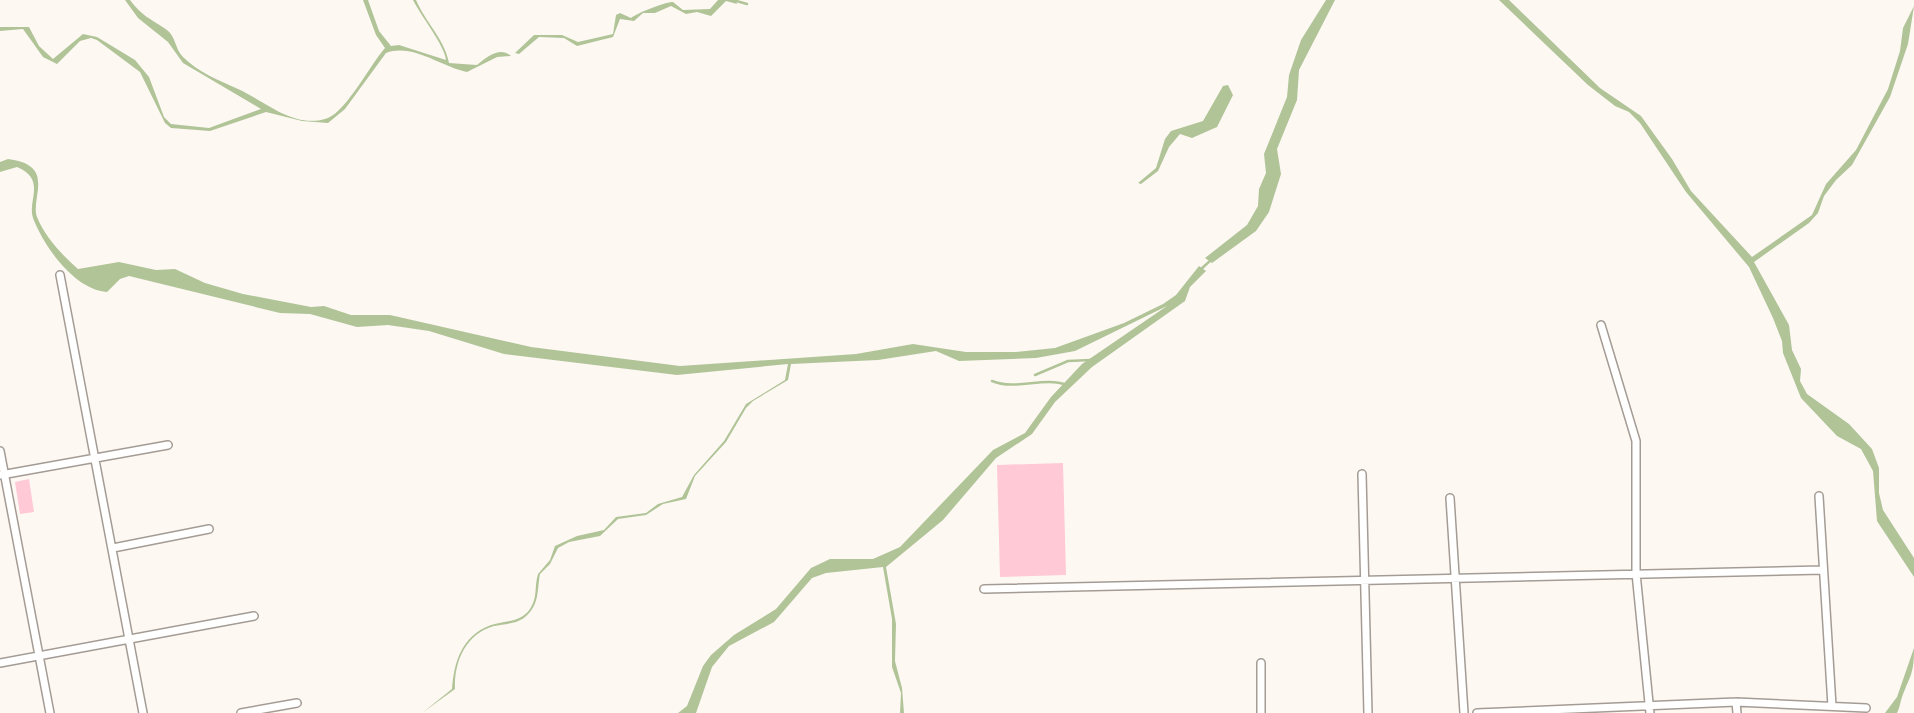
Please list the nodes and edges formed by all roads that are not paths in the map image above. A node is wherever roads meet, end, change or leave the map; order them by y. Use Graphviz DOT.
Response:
graph roads {
  1 [pos="60,275"];
  2 [pos="1601,325"];
  3 [pos="168,445"];
  4 [pos="0,451"];
  5 [pos="97,458"];
  6 [pos="1362,474"];
  7 [pos="2,475"];
  8 [pos="1819,496"];
  9 [pos="1450,498"];
  10 [pos="209,529"];
  11 [pos="113,548"];
  12 [pos="1823,570"];
  13 [pos="1636,573"];
  14 [pos="1456,576"];
  15 [pos="1365,579"];
  16 [pos="984,589"];
  17 [pos="254,616"];
  18 [pos="128,640"];
  19 [pos="41,656"];
  20 [pos="0,663"];
  21 [pos="1261,663"];
  22 [pos="1736,702"];
  23 [pos="297,703"];
  24 [pos="1832,706"];
  25 [pos="1866,708"];
  26 [pos="1649,709"];
  27 [pos="1553,711"];
  28 [pos="50,713"];
  29 [pos="143,713"];
  30 [pos="241,713"];
  31 [pos="1261,713"];
  32 [pos="1368,713"];
  33 [pos="1464,713"];
  34 [pos="1477,713"];
  35 [pos="1737,713"];
  1 -- 5 [label="street"];
  2 -- 13 [label="street"];
  3 -- 5 [label="street"];
  4 -- 7 [label="street"];
  5 -- 7 [label="street"];
  5 -- 11 [label="street"];
  6 -- 15 [label="street"];
  7 -- 19 [label="street"];
  8 -- 12 [label="street"];
  9 -- 14 [label="street"];
  10 -- 11 [label="street"];
  11 -- 18 [label="street"];
  12 -- 13 [label="street"];
  12 -- 24 [label="street"];
  13 -- 14 [label="street"];
  13 -- 26 [label="street"];
  14 -- 15 [label="street"];
  14 -- 33 [label="street"];
  15 -- 16 [label="street"];
  15 -- 32 [label="street"];
  17 -- 18 [label="street"];
  18 -- 19 [label="street"];
  18 -- 29 [label="street"];
  19 -- 20 [label="street"];
  19 -- 28 [label="street"];
  21 -- 31 [label="street"];
  22 -- 24 [label="street"];
  22 -- 26 [label="street"];
  22 -- 35 [label="street"];
  23 -- 30 [label="street"];
  24 -- 25 [label="street"];
  26 -- 27 [label="street"];
  27 -- 34 [label="street"];
}
